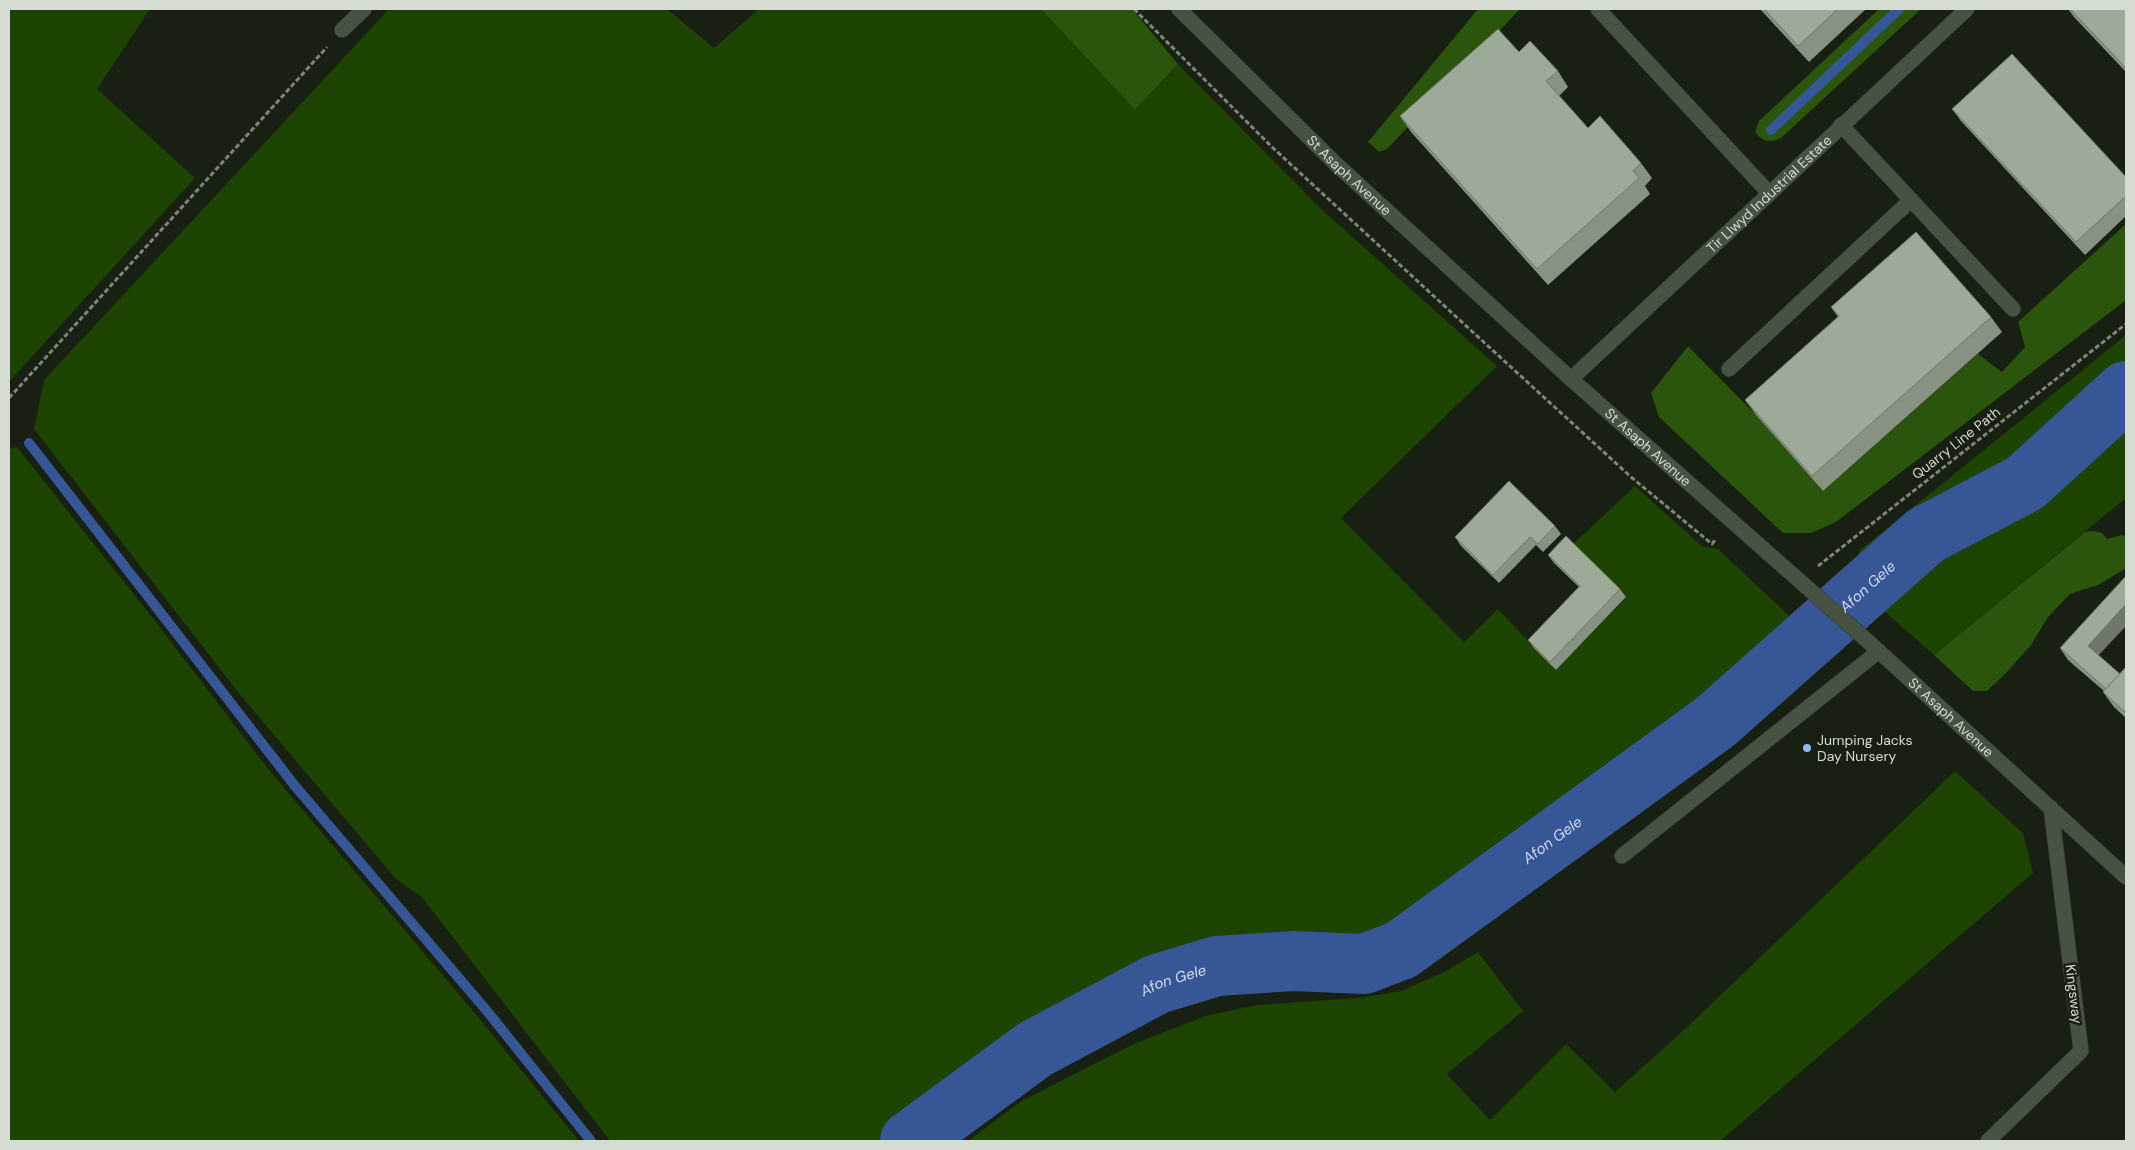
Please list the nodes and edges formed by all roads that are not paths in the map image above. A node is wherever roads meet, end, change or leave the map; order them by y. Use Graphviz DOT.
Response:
graph roads {
  1 [pos="364,9"];
  2 [pos="1180,9"];
  3 [pos="1598,9"];
  4 [pos="1967,9"];
  5 [pos="342,30"];
  6 [pos="1841,125"];
  7 [pos="1769,193"];
  8 [pos="1911,200"];
  9 [pos="2013,309"];
  10 [pos="1729,369"];
  11 [pos="1571,379"];
  12 [pos="1879,651"];
  13 [pos="2051,808"];
  14 [pos="1622,856"];
  15 [pos="2126,877"];
  16 [pos="1988,1141"];
  1 -- 5 [label="street"];
  2 -- 11 [label="street, St Asaph Avenue"];
  3 -- 7 [label="street"];
  4 -- 6 [label="street, Tir Llwyd Industrial Estate"];
  6 -- 7 [label="street, Tir Llwyd Industrial Estate"];
  6 -- 8 [label="street"];
  7 -- 11 [label="street, Tir Llwyd Industrial Estate"];
  8 -- 9 [label="street"];
  8 -- 10 [label="street"];
  11 -- 12 [label="street, St Asaph Avenue"];
  12 -- 13 [label="street, St Asaph Avenue"];
  12 -- 14 [label="street"];
  13 -- 15 [label="street, St Asaph Avenue"];
  13 -- 16 [label="street, Kingsway"];
}
